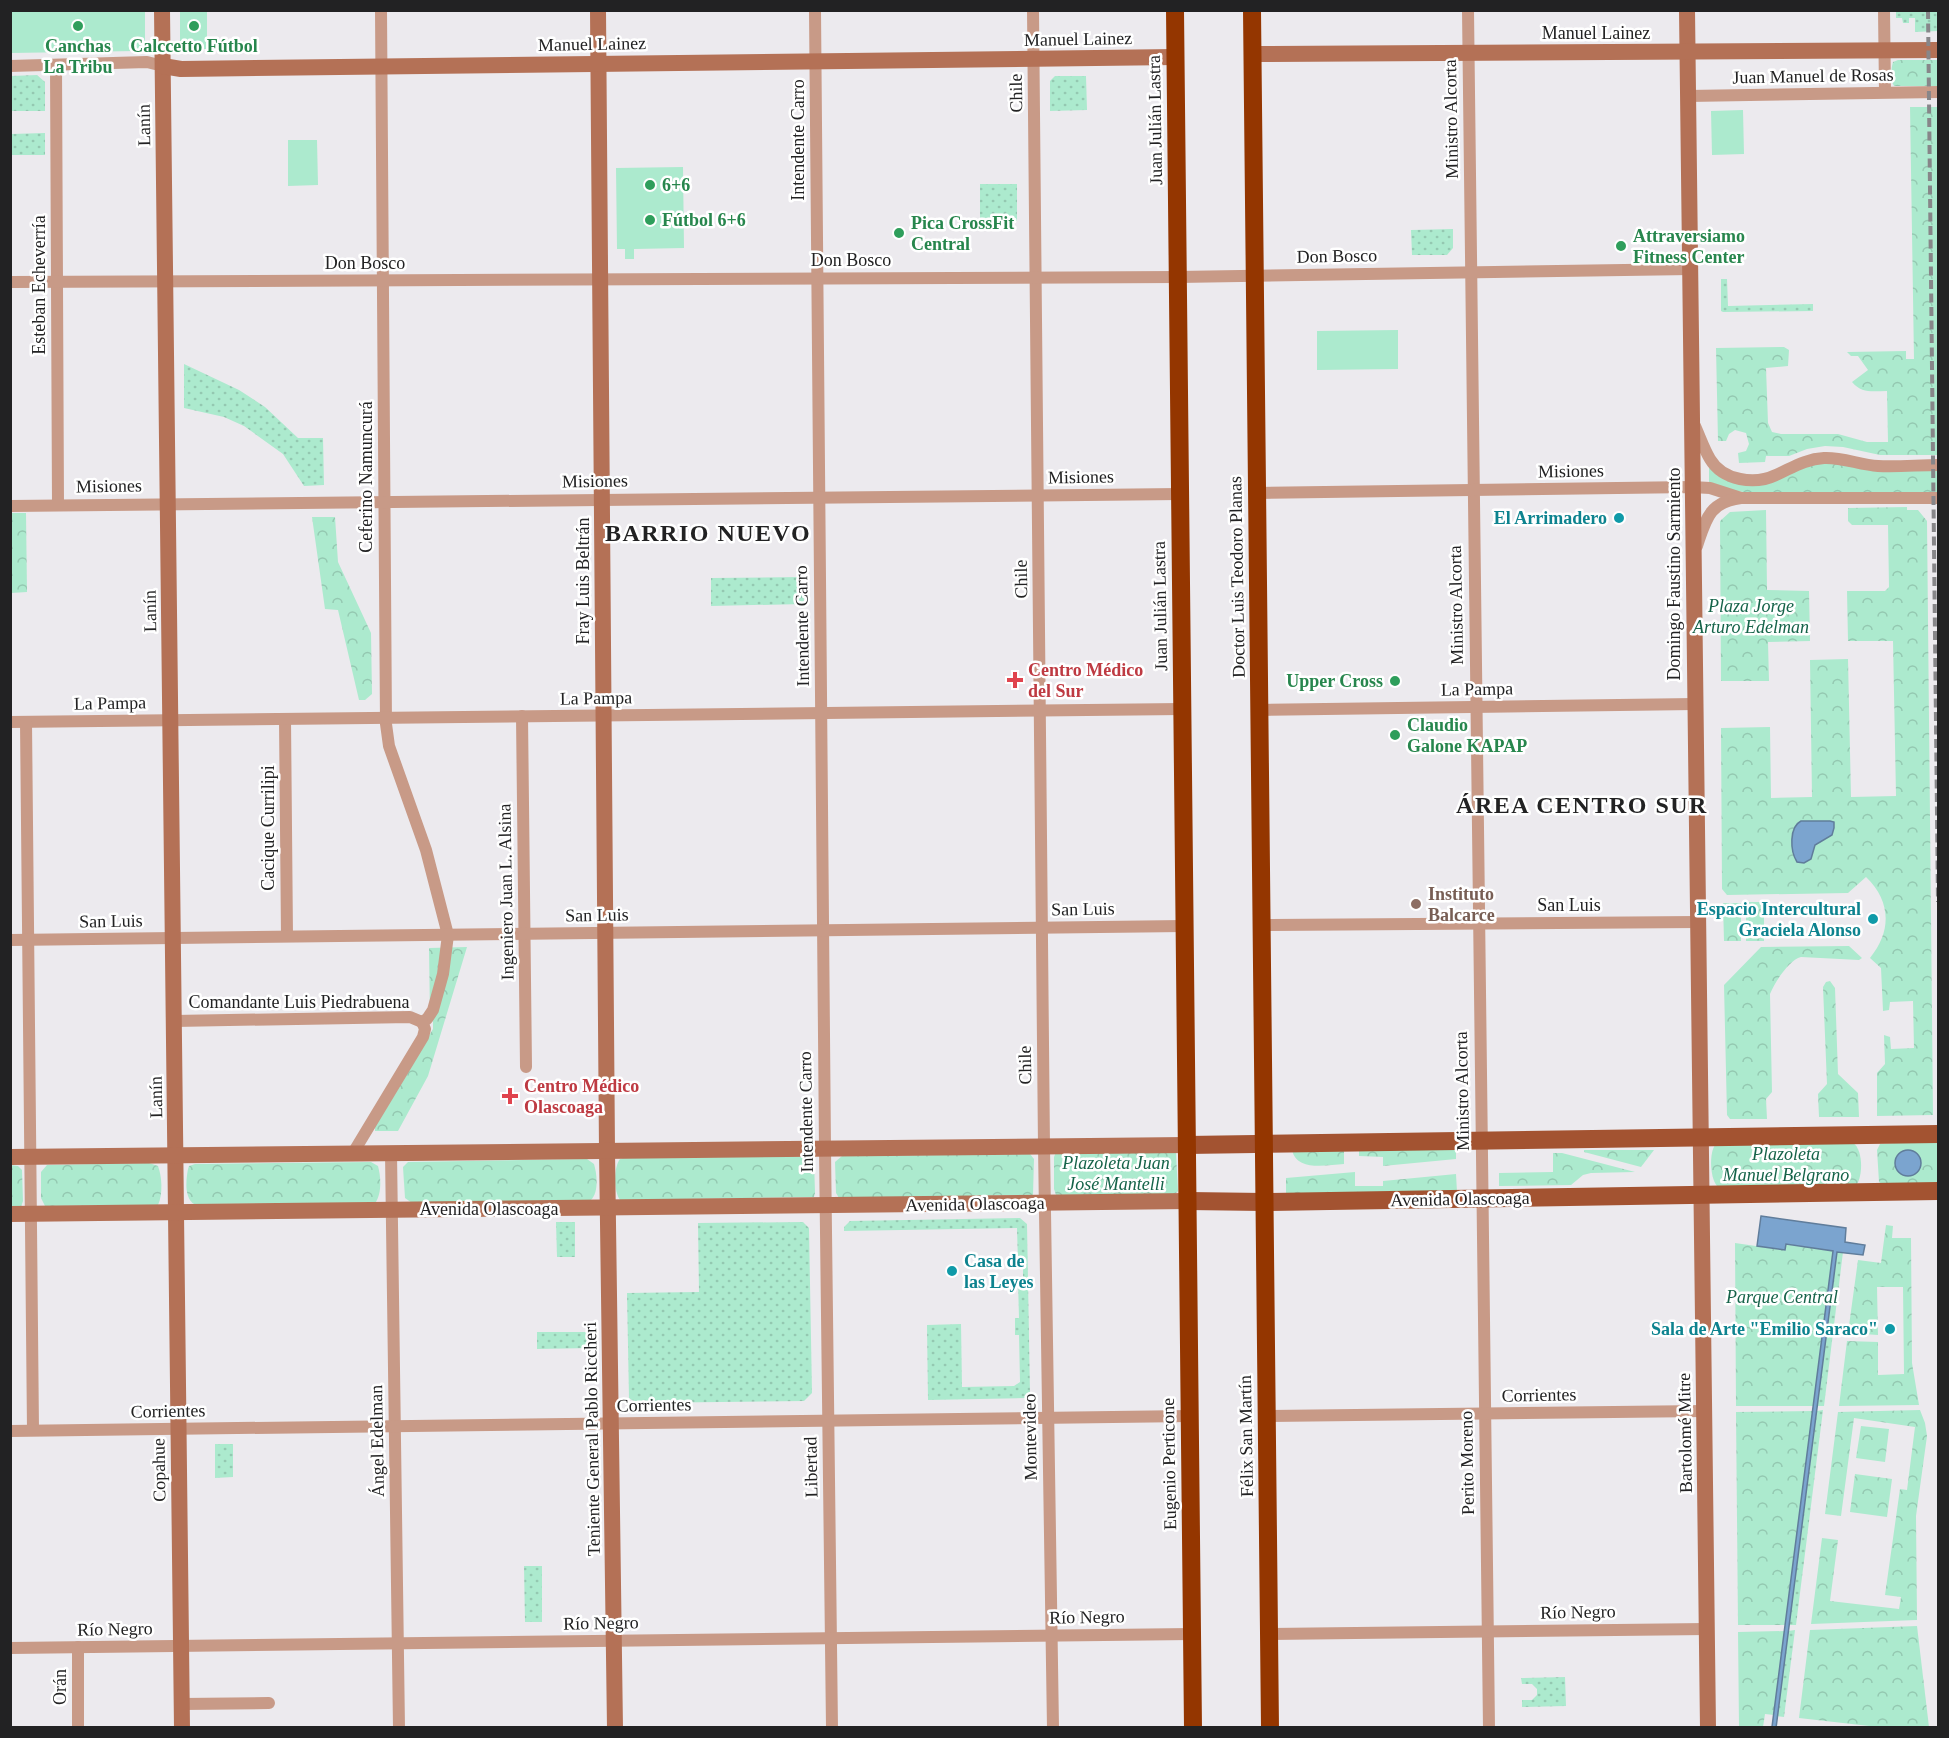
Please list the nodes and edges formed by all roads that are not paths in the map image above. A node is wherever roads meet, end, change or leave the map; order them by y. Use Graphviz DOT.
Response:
graph roads {
  1 [pos="162,10"];
  2 [pos="381,10"];
  3 [pos="598,10"];
  4 [pos="815,10"];
  5 [pos="1033,10"];
  6 [pos="1175,10"];
  7 [pos="1252,10"];
  8 [pos="1468,10"];
  9 [pos="1687,10"];
  10 [pos="1884,10"];
  11 [pos="1938,50"];
  12 [pos="1884,51"];
  13 [pos="1688,52"];
  14 [pos="1468,53"];
  15 [pos="1253,54"];
  16 [pos="1175,57"];
  17 [pos="1033,59"];
  18 [pos="816,61"];
  19 [pos="598,64"];
  20 [pos="56,65"];
  21 [pos="10,66"];
  22 [pos="163,66"];
  23 [pos="381,66"];
  24 [pos="1938,92"];
  25 [pos="1885,93"];
  26 [pos="1688,96"];
  27 [pos="1691,270"];
  28 [pos="1471,272"];
  29 [pos="1255,275"];
  30 [pos="1036,277"];
  31 [pos="1178,277"];
  32 [pos="817,278"];
  33 [pos="600,280"];
  34 [pos="382,281"];
  35 [pos="10,282"];
  36 [pos="57,282"];
  37 [pos="165,282"];
  38 [pos="1694,423"];
  39 [pos="1938,465"];
  40 [pos="1692,487"];
  41 [pos="1473,490"];
  42 [pos="1257,493"];
  43 [pos="1180,494"];
  44 [pos="1038,495"];
  45 [pos="819,497"];
  46 [pos="1741,498"];
  47 [pos="1938,498"];
  48 [pos="602,499"];
  49 [pos="384,502"];
  50 [pos="168,504"];
  51 [pos="58,505"];
  52 [pos="10,506"];
  53 [pos="1693,558"];
  54 [pos="1695,704"];
  55 [pos="1476,707"];
  56 [pos="1182,709"];
  57 [pos="1259,710"];
  58 [pos="1040,711"];
  59 [pos="821,713"];
  60 [pos="522,716"];
  61 [pos="604,716"];
  62 [pos="386,718"];
  63 [pos="285,719"];
  64 [pos="171,720"];
  65 [pos="10,722"];
  66 [pos="26,722"];
  67 [pos="1698,922"];
  68 [pos="1478,923"];
  69 [pos="1261,925"];
  70 [pos="1184,926"];
  71 [pos="1042,927"];
  72 [pos="823,930"];
  73 [pos="605,933"];
  74 [pos="524,934"];
  75 [pos="448,935"];
  76 [pos="287,936"];
  77 [pos="173,938"];
  78 [pos="10,940"];
  79 [pos="28,940"];
  80 [pos="174,1020"];
  81 [pos="422,1022"];
  82 [pos="526,1067"];
  83 [pos="1938,1134"];
  84 [pos="1700,1137"];
  85 [pos="1480,1140"];
  86 [pos="1264,1143"];
  87 [pos="1187,1146"];
  88 [pos="1044,1147"];
  89 [pos="825,1149"];
  90 [pos="607,1151"];
  91 [pos="391,1153"];
  92 [pos="353,1154"];
  93 [pos="176,1155"];
  94 [pos="10,1157"];
  95 [pos="31,1157"];
  96 [pos="1938,1191"];
  97 [pos="1701,1195"];
  98 [pos="1481,1198"];
  99 [pos="1188,1201"];
  100 [pos="1045,1203"];
  101 [pos="1264,1203"];
  102 [pos="825,1206"];
  103 [pos="608,1208"];
  104 [pos="392,1210"];
  105 [pos="177,1212"];
  106 [pos="10,1214"];
  107 [pos="32,1214"];
  108 [pos="1704,1411"];
  109 [pos="1484,1413"];
  110 [pos="1190,1416"];
  111 [pos="1267,1416"];
  112 [pos="1048,1418"];
  113 [pos="828,1421"];
  114 [pos="611,1424"];
  115 [pos="395,1426"];
  116 [pos="178,1429"];
  117 [pos="33,1430"];
  118 [pos="10,1431"];
  119 [pos="1707,1629"];
  120 [pos="1487,1631"];
  121 [pos="1192,1634"];
  122 [pos="1269,1634"];
  123 [pos="1051,1635"];
  124 [pos="831,1638"];
  125 [pos="614,1641"];
  126 [pos="398,1643"];
  127 [pos="181,1646"];
  128 [pos="78,1647"];
  129 [pos="10,1648"];
  130 [pos="269,1703"];
  131 [pos="182,1704"];
  132 [pos="78,1728"];
  133 [pos="182,1728"];
  134 [pos="399,1728"];
  135 [pos="615,1728"];
  136 [pos="832,1728"];
  137 [pos="1053,1728"];
  138 [pos="1193,1728"];
  139 [pos="1270,1728"];
  140 [pos="1489,1728"];
  141 [pos="1708,1728"];
  1 -- 22 [label="street, Lanín"];
  2 -- 23 [label="street, Ceferino Namuncurá"];
  3 -- 19 [label="street, Fray Luis Beltrán"];
  4 -- 18 [label="street, Intendente Carro"];
  5 -- 17 [label="street, Chile"];
  6 -- 16 [label="highway, Juan Julián Lastra"];
  7 -- 15 [label="highway, Doctor Luis Teodoro Planas"];
  8 -- 14 [label="street, Ministro Alcorta"];
  9 -- 13 [label="street, Domingo Faustino Sarmiento"];
  10 -- 12 [label="street"];
  11 -- 12 [label="street, Manuel Lainez"];
  12 -- 13 [label="street, Manuel Lainez"];
  12 -- 25 [label="street"];
  13 -- 14 [label="street, Manuel Lainez"];
  13 -- 26 [label="street, Domingo Faustino Sarmiento"];
  14 -- 15 [label="street, Manuel Lainez"];
  14 -- 28 [label="street, Ministro Alcorta"];
  15 -- 29 [label="highway, Doctor Luis Teodoro Planas"];
  16 -- 17 [label="street, Manuel Lainez"];
  16 -- 31 [label="highway, Juan Julián Lastra"];
  17 -- 18 [label="street, Manuel Lainez"];
  17 -- 30 [label="street, Chile"];
  18 -- 19 [label="street, Manuel Lainez"];
  18 -- 32 [label="street, Intendente Carro"];
  19 -- 23 [label="street, Manuel Lainez"];
  19 -- 33 [label="street, Fray Luis Beltrán"];
  20 -- 21 [label="street, Manuel Lainez"];
  20 -- 22 [label="street, Manuel Lainez"];
  20 -- 36 [label="street, Esteban Echeverría"];
  22 -- 23 [label="street, Manuel Lainez"];
  22 -- 37 [label="street, Lanín"];
  23 -- 34 [label="street, Ceferino Namuncurá"];
  24 -- 25 [label="street, Juan Manuel de Rosas"];
  25 -- 26 [label="street, Juan Manuel de Rosas"];
  26 -- 27 [label="street, Domingo Faustino Sarmiento"];
  27 -- 28 [label="street, Don Bosco"];
  27 -- 38 [label="street, Domingo Faustino Sarmiento"];
  28 -- 29 [label="street, Don Bosco"];
  28 -- 41 [label="street, Ministro Alcorta"];
  29 -- 31 [label="street, Don Bosco"];
  29 -- 42 [label="highway, Doctor Luis Teodoro Planas"];
  30 -- 31 [label="street, Don Bosco"];
  30 -- 32 [label="street, Don Bosco"];
  30 -- 44 [label="street, Chile"];
  31 -- 43 [label="highway, Juan Julián Lastra"];
  32 -- 33 [label="street, Don Bosco"];
  32 -- 45 [label="street, Intendente Carro"];
  33 -- 34 [label="street, Don Bosco"];
  33 -- 48 [label="street, Fray Luis Beltrán"];
  34 -- 37 [label="street, Don Bosco"];
  34 -- 49 [label="street, Ceferino Namuncurá"];
  35 -- 36 [label="street, Don Bosco"];
  36 -- 37 [label="street, Don Bosco"];
  36 -- 51 [label="street, Esteban Echeverría"];
  37 -- 50 [label="street, Lanín"];
  38 -- 39 [label="street"];
  38 -- 40 [label="street, Domingo Faustino Sarmiento"];
  40 -- 41 [label="street, Misiones"];
  40 -- 46 [label="street, Misiones"];
  40 -- 53 [label="street, Domingo Faustino Sarmiento"];
  41 -- 42 [label="street, Misiones"];
  41 -- 55 [label="street, Ministro Alcorta"];
  42 -- 57 [label="highway, Doctor Luis Teodoro Planas"];
  43 -- 44 [label="street, Misiones"];
  43 -- 56 [label="highway, Juan Julián Lastra"];
  44 -- 45 [label="street, Misiones"];
  44 -- 58 [label="street, Chile"];
  45 -- 48 [label="street, Misiones"];
  45 -- 59 [label="street, Intendente Carro"];
  46 -- 47 [label="street"];
  46 -- 53 [label="street"];
  48 -- 49 [label="street, Misiones"];
  48 -- 61 [label="street, Fray Luis Beltrán"];
  49 -- 50 [label="street, Misiones"];
  49 -- 62 [label="street, Ceferino Namuncurá"];
  50 -- 51 [label="street, Misiones"];
  50 -- 64 [label="street, Lanín"];
  51 -- 52 [label="street, Misiones"];
  53 -- 54 [label="street, Domingo Faustino Sarmiento"];
  54 -- 55 [label="street, La Pampa"];
  54 -- 67 [label="street, Domingo Faustino Sarmiento"];
  55 -- 57 [label="street, La Pampa"];
  55 -- 68 [label="street, Ministro Alcorta"];
  56 -- 58 [label="street, La Pampa"];
  56 -- 70 [label="highway, Juan Julián Lastra"];
  57 -- 69 [label="highway, Doctor Luis Teodoro Planas"];
  58 -- 59 [label="street, La Pampa"];
  58 -- 71 [label="street, Chile"];
  59 -- 61 [label="street, La Pampa"];
  59 -- 72 [label="street, Intendente Carro"];
  60 -- 61 [label="street, La Pampa"];
  60 -- 62 [label="street, La Pampa"];
  60 -- 74 [label="street, Ingeniero Juan L. Alsina"];
  61 -- 73 [label="street, Fray Luis Beltrán"];
  62 -- 63 [label="street, La Pampa"];
  62 -- 75 [label="street, Ceferino Namuncurá"];
  63 -- 64 [label="street, La Pampa"];
  63 -- 76 [label="street, Cacique Currilipi"];
  64 -- 66 [label="street, La Pampa"];
  64 -- 77 [label="street, Lanín"];
  65 -- 66 [label="street, La Pampa"];
  66 -- 79 [label="street"];
  67 -- 68 [label="street, San Luis"];
  67 -- 84 [label="street, Domingo Faustino Sarmiento"];
  68 -- 69 [label="street, San Luis"];
  68 -- 85 [label="street, Ministro Alcorta"];
  69 -- 86 [label="highway, Doctor Luis Teodoro Planas"];
  70 -- 71 [label="street, San Luis"];
  70 -- 87 [label="highway, Juan Julián Lastra"];
  71 -- 72 [label="street, San Luis"];
  71 -- 88 [label="street, Chile"];
  72 -- 73 [label="street, San Luis"];
  72 -- 89 [label="street, Intendente Carro"];
  73 -- 74 [label="street, San Luis"];
  73 -- 90 [label="street, Fray Luis Beltrán"];
  74 -- 75 [label="street, San Luis"];
  74 -- 82 [label="street, Ingeniero Juan L. Alsina"];
  75 -- 76 [label="street, San Luis"];
  75 -- 81 [label="street"];
  76 -- 77 [label="street, San Luis"];
  77 -- 79 [label="street, San Luis"];
  77 -- 80 [label="street, Lanín"];
  78 -- 79 [label="street, San Luis"];
  79 -- 95 [label="street"];
  80 -- 81 [label="street, Comandante Luis Piedrabuena"];
  80 -- 93 [label="street, Lanín"];
  81 -- 92 [label="street"];
  83 -- 84 [label="main road"];
  84 -- 85 [label="main road"];
  84 -- 97 [label="street, Bartolomé Mitre"];
  85 -- 86 [label="main road"];
  85 -- 98 [label="street, Ministro Alcorta"];
  86 -- 87 [label="main road"];
  86 -- 101 [label="highway, Félix San Martín"];
  87 -- 88 [label="street"];
  87 -- 99 [label="highway, Juan Julián Lastra"];
  88 -- 89 [label="street"];
  88 -- 100 [label="street, Montevideo"];
  89 -- 90 [label="street"];
  89 -- 102 [label="street, Intendente Carro"];
  90 -- 91 [label="street"];
  90 -- 103 [label="street, Teniente General Pablo Riccheri"];
  91 -- 92 [label="street"];
  91 -- 104 [label="street, Ángel Edelman"];
  92 -- 93 [label="street"];
  93 -- 95 [label="street"];
  93 -- 105 [label="street, Lanín"];
  94 -- 95 [label="street"];
  95 -- 107 [label="street"];
  96 -- 97 [label="main road, Avenida Olascoaga"];
  97 -- 98 [label="main road, Avenida Olascoaga"];
  97 -- 108 [label="street, Bartolomé Mitre"];
  98 -- 101 [label="main road, Avenida Olascoaga"];
  98 -- 109 [label="street, Perito Moreno"];
  99 -- 100 [label="street, Avenida Olascoaga"];
  99 -- 101 [label="main road, Avenida Olascoaga"];
  99 -- 110 [label="highway, Eugenio Perticone"];
  100 -- 102 [label="street, Avenida Olascoaga"];
  100 -- 112 [label="street, Montevideo"];
  101 -- 111 [label="highway, Félix San Martín"];
  102 -- 103 [label="street, Avenida Olascoaga"];
  102 -- 113 [label="street, Libertad"];
  103 -- 104 [label="street, Avenida Olascoaga"];
  103 -- 114 [label="street, Teniente General Pablo Riccheri"];
  104 -- 105 [label="street, Avenida Olascoaga"];
  104 -- 115 [label="street, Ángel Edelman"];
  105 -- 107 [label="street, Avenida Olascoaga"];
  105 -- 116 [label="street, Copahue"];
  106 -- 107 [label="street, Avenida Olascoaga"];
  107 -- 117 [label="street"];
  108 -- 109 [label="street, Corrientes"];
  108 -- 119 [label="street, Bartolomé Mitre"];
  109 -- 111 [label="street, Corrientes"];
  109 -- 120 [label="street, Perito Moreno"];
  110 -- 112 [label="street, Corrientes"];
  110 -- 121 [label="highway, Eugenio Perticone"];
  111 -- 122 [label="highway, Félix San Martín"];
  112 -- 113 [label="street, Corrientes"];
  112 -- 123 [label="street, Montevideo"];
  113 -- 114 [label="street, Corrientes"];
  113 -- 124 [label="street, Libertad"];
  114 -- 115 [label="street, Corrientes"];
  114 -- 125 [label="street, Teniente General Pablo Riccheri"];
  115 -- 116 [label="street, Corrientes"];
  115 -- 126 [label="street, Ángel Edelman"];
  116 -- 117 [label="street, Corrientes"];
  116 -- 127 [label="street, Copahue"];
  117 -- 118 [label="street, Corrientes"];
  119 -- 120 [label="street, Río Negro"];
  119 -- 141 [label="street, Bartolomé Mitre"];
  120 -- 122 [label="street, Río Negro"];
  120 -- 140 [label="street, Perito Moreno"];
  121 -- 123 [label="street, Río Negro"];
  121 -- 138 [label="highway, Eugenio Perticone"];
  122 -- 139 [label="highway, Félix San Martín"];
  123 -- 124 [label="street, Río Negro"];
  123 -- 137 [label="street, Montevideo"];
  124 -- 125 [label="street, Río Negro"];
  124 -- 136 [label="street, Libertad"];
  125 -- 126 [label="street, Río Negro"];
  125 -- 135 [label="street, Teniente General Pablo Riccheri"];
  126 -- 127 [label="street, Río Negro"];
  126 -- 134 [label="street, Ángel Edelman"];
  127 -- 128 [label="street, Río Negro"];
  127 -- 131 [label="street, Copahue"];
  128 -- 129 [label="street, Río Negro"];
  128 -- 132 [label="street, Orán"];
  130 -- 131 [label="street"];
  131 -- 133 [label="street, Copahue"];
}
